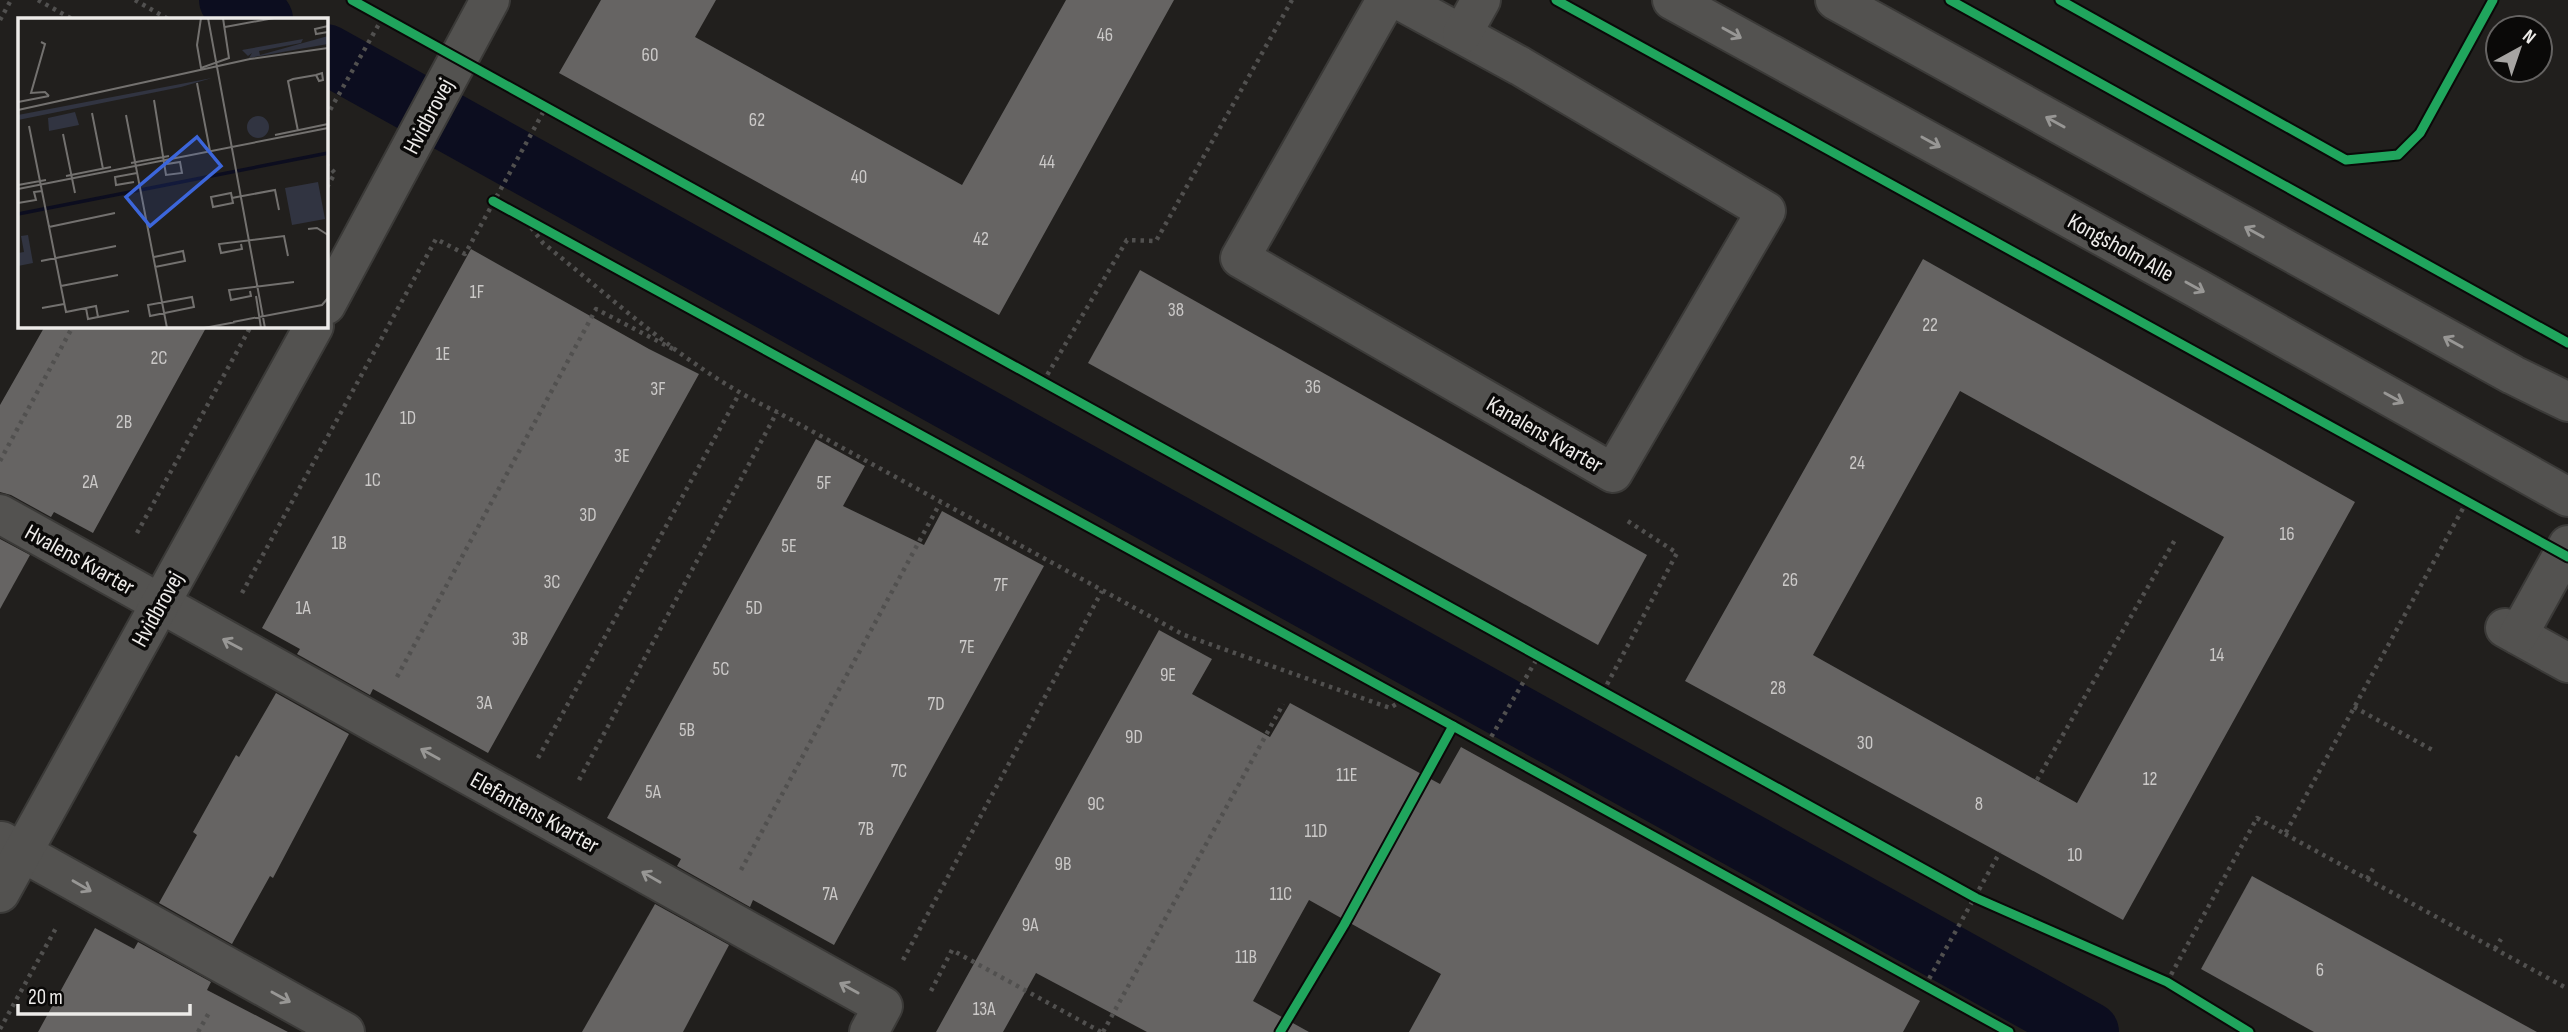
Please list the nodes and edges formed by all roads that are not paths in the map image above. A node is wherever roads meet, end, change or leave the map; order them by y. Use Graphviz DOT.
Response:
graph roads {
  1 [pos="490,0"];
  2 [pos="1385,0"];
  3 [pos="1399,0"];
  4 [pos="1481,0"];
  5 [pos="1672,0"];
  6 [pos="1835,0"];
  7 [pos="1462,34"];
  8 [pos="327,303"];
  9 [pos="313,327"];
  10 [pos="2568,402"];
  11 [pos="2568,497"];
  12 [pos="0,514"];
  13 [pos="2568,545"];
  14 [pos="160,604"];
  15 [pos="2568,663"];
  16 [pos="11,846"];
  17 [pos="0,893"];
  18 [pos="876,1019"];
  19 [pos="345,1032"];
  1 -- 8 [label="street, Hvidbrovej"];
  2 -- 7 [label="street, Kanalens Kvarter"];
  3 -- 7 [label="street, Kanalens Kvarter"];
  4 -- 7 [label="street"];
  5 -- 11 [label="street, Kongsholm Alle, one-way"];
  10 -- 6 [label="street, one-way"];
  9 -- 14 [label="street, Hvidbrovej"];
  12 -- 14 [label="street, Hvalens Kvarter"];
  13 -- 15 [label="street"];
  14 -- 16 [label="street, Hvidbrovej"];
  18 -- 14 [label="street, Elefantens Kvarter, one-way"];
  16 -- 17 [label="street, Hvidbrovej"];
  16 -- 19 [label="street, one-way"];
}
